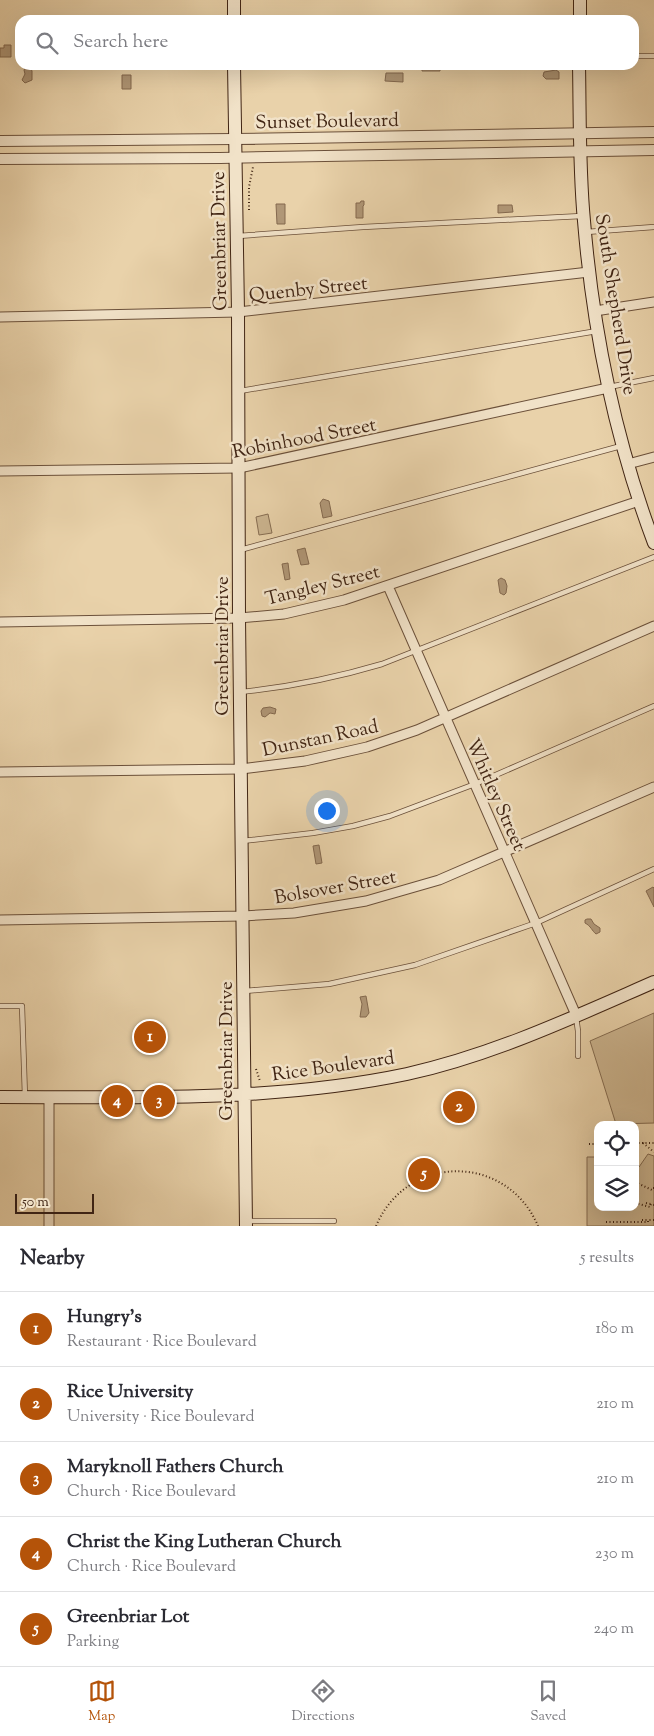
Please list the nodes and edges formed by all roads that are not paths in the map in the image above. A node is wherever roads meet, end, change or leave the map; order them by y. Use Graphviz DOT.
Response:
graph roads {
  1 [pos="234,0"];
  2 [pos="580,0"];
  3 [pos="234,15"];
  4 [pos="580,15"];
  5 [pos="639,56"];
  6 [pos="654,56"];
  7 [pos="234,70"];
  8 [pos="580,70"];
  9 [pos="654,132"];
  10 [pos="580,133"];
  11 [pos="234,139"];
  12 [pos="0,141"];
  13 [pos="654,150"];
  14 [pos="580,152"];
  15 [pos="236,158"];
  16 [pos="0,159"];
  17 [pos="583,216"];
  18 [pos="654,227"];
  19 [pos="585,232"];
  20 [pos="237,236"];
  21 [pos="589,272"];
  22 [pos="654,302"];
  23 [pos="594,310"];
  24 [pos="238,312"];
  25 [pos="0,317"];
  26 [pos="598,331"];
  27 [pos="654,378"];
  28 [pos="608,388"];
  29 [pos="238,392"];
  30 [pos="623,445"];
  31 [pos="654,456"];
  32 [pos="628,464"];
  33 [pos="239,468"];
  34 [pos="0,471"];
  35 [pos="639,501"];
  36 [pos="654,541"];
  37 [pos="239,551"];
  38 [pos="654,557"];
  39 [pos="388,586"];
  40 [pos="239,618"];
  41 [pos="0,622"];
  42 [pos="654,626"];
  43 [pos="417,651"];
  44 [pos="240,693"];
  45 [pos="654,706"];
  46 [pos="445,717"];
  47 [pos="241,769"];
  48 [pos="0,772"];
  49 [pos="475,784"];
  50 [pos="654,787"];
  51 [pos="242,841"];
  52 [pos="505,852"];
  53 [pos="654,869"];
  54 [pos="243,916"];
  55 [pos="0,920"];
  56 [pos="536,923"];
  57 [pos="654,982"];
  58 [pos="244,991"];
  59 [pos="0,1006"];
  60 [pos="576,1015"];
  61 [pos="578,1056"];
  62 [pos="244,1095"];
  63 [pos="25,1097"];
  64 [pos="49,1097"];
  65 [pos="0,1098"];
  66 [pos="334,1222"];
  67 [pos="246,1224"];
  68 [pos="49,1226"];
  1 -- 3 [label="main road"];
  2 -- 4 [label="main road"];
  5 -- 6 [label="lane"];
  7 -- 11 [label="main road, Greenbriar Drive"];
  8 -- 10 [label="main road, South Shepherd Drive"];
  9 -- 10 [label="street, Sunset Boulevard"];
  10 -- 11 [label="street, Sunset Boulevard"];
  10 -- 14 [label="main road, South Shepherd Drive"];
  11 -- 12 [label="street, Sunset Boulevard"];
  11 -- 15 [label="main road, Greenbriar Drive"];
  13 -- 14 [label="street, Sunset Boulevard"];
  14 -- 15 [label="street, Sunset Boulevard"];
  14 -- 17 [label="main road, South Shepherd Drive"];
  15 -- 16 [label="street, Sunset Boulevard"];
  15 -- 20 [label="main road, Greenbriar Drive"];
  17 -- 19 [label="main road, South Shepherd Drive"];
  17 -- 20 [label="lane"];
  18 -- 19 [label="lane"];
  19 -- 21 [label="main road, South Shepherd Drive"];
  20 -- 24 [label="main road, Greenbriar Drive"];
  21 -- 23 [label="main road, South Shepherd Drive"];
  21 -- 24 [label="street, Quenby Street"];
  22 -- 23 [label="street"];
  23 -- 26 [label="main road, South Shepherd Drive"];
  24 -- 25 [label="street, Quenby Street"];
  24 -- 29 [label="main road, Greenbriar Drive"];
  26 -- 28 [label="main road, South Shepherd Drive"];
  26 -- 29 [label="lane"];
  27 -- 28 [label="lane"];
  28 -- 30 [label="main road, South Shepherd Drive"];
  28 -- 33 [label="street, Robinhood Street"];
  29 -- 33 [label="main road, Greenbriar Drive"];
  30 -- 32 [label="main road, South Shepherd Drive"];
  30 -- 37 [label="lane"];
  31 -- 32 [label="street"];
  32 -- 35 [label="main road, South Shepherd Drive"];
  33 -- 34 [label="street, Robinhood Street"];
  33 -- 37 [label="main road, Greenbriar Drive"];
  35 -- 36 [label="main road, South Shepherd Drive"];
  35 -- 39 [label="street, Tangley Street"];
  37 -- 40 [label="main road, Greenbriar Drive"];
  38 -- 43 [label="lane"];
  39 -- 40 [label="street, Tangley Street"];
  39 -- 43 [label="street, Whitley Street"];
  40 -- 41 [label="street, Tangley Street"];
  40 -- 44 [label="main road, Greenbriar Drive"];
  42 -- 46 [label="street, Dunstan Road"];
  43 -- 44 [label="lane"];
  43 -- 46 [label="street, Whitley Street"];
  44 -- 47 [label="main road, Greenbriar Drive"];
  45 -- 49 [label="lane"];
  46 -- 47 [label="street, Dunstan Road"];
  46 -- 49 [label="street, Whitley Street"];
  47 -- 48 [label="street, Dunstan Road"];
  47 -- 51 [label="main road, Greenbriar Drive"];
  49 -- 51 [label="lane"];
  49 -- 52 [label="street, Whitley Street"];
  50 -- 52 [label="street, Bolsover Street"];
  51 -- 54 [label="main road, Greenbriar Drive"];
  52 -- 54 [label="street, Bolsover Street"];
  52 -- 56 [label="street, Whitley Street"];
  53 -- 56 [label="lane"];
  54 -- 55 [label="street, Bolsover Street"];
  54 -- 58 [label="main road, Greenbriar Drive"];
  56 -- 58 [label="lane"];
  56 -- 60 [label="street, Whitley Street"];
  57 -- 60 [label="main road, Rice Boulevard"];
  58 -- 62 [label="main road, Greenbriar Drive"];
  59 -- 63 [label="lane"];
  60 -- 61 [label="lane"];
  60 -- 62 [label="main road, Rice Boulevard"];
  62 -- 64 [label="main road, Rice Boulevard"];
  62 -- 67 [label="main road, Greenbriar Drive"];
  63 -- 64 [label="main road, Rice Boulevard"];
  63 -- 65 [label="main road, Rice Boulevard"];
  64 -- 68 [label="street"];
  66 -- 67 [label="lane"];
}
